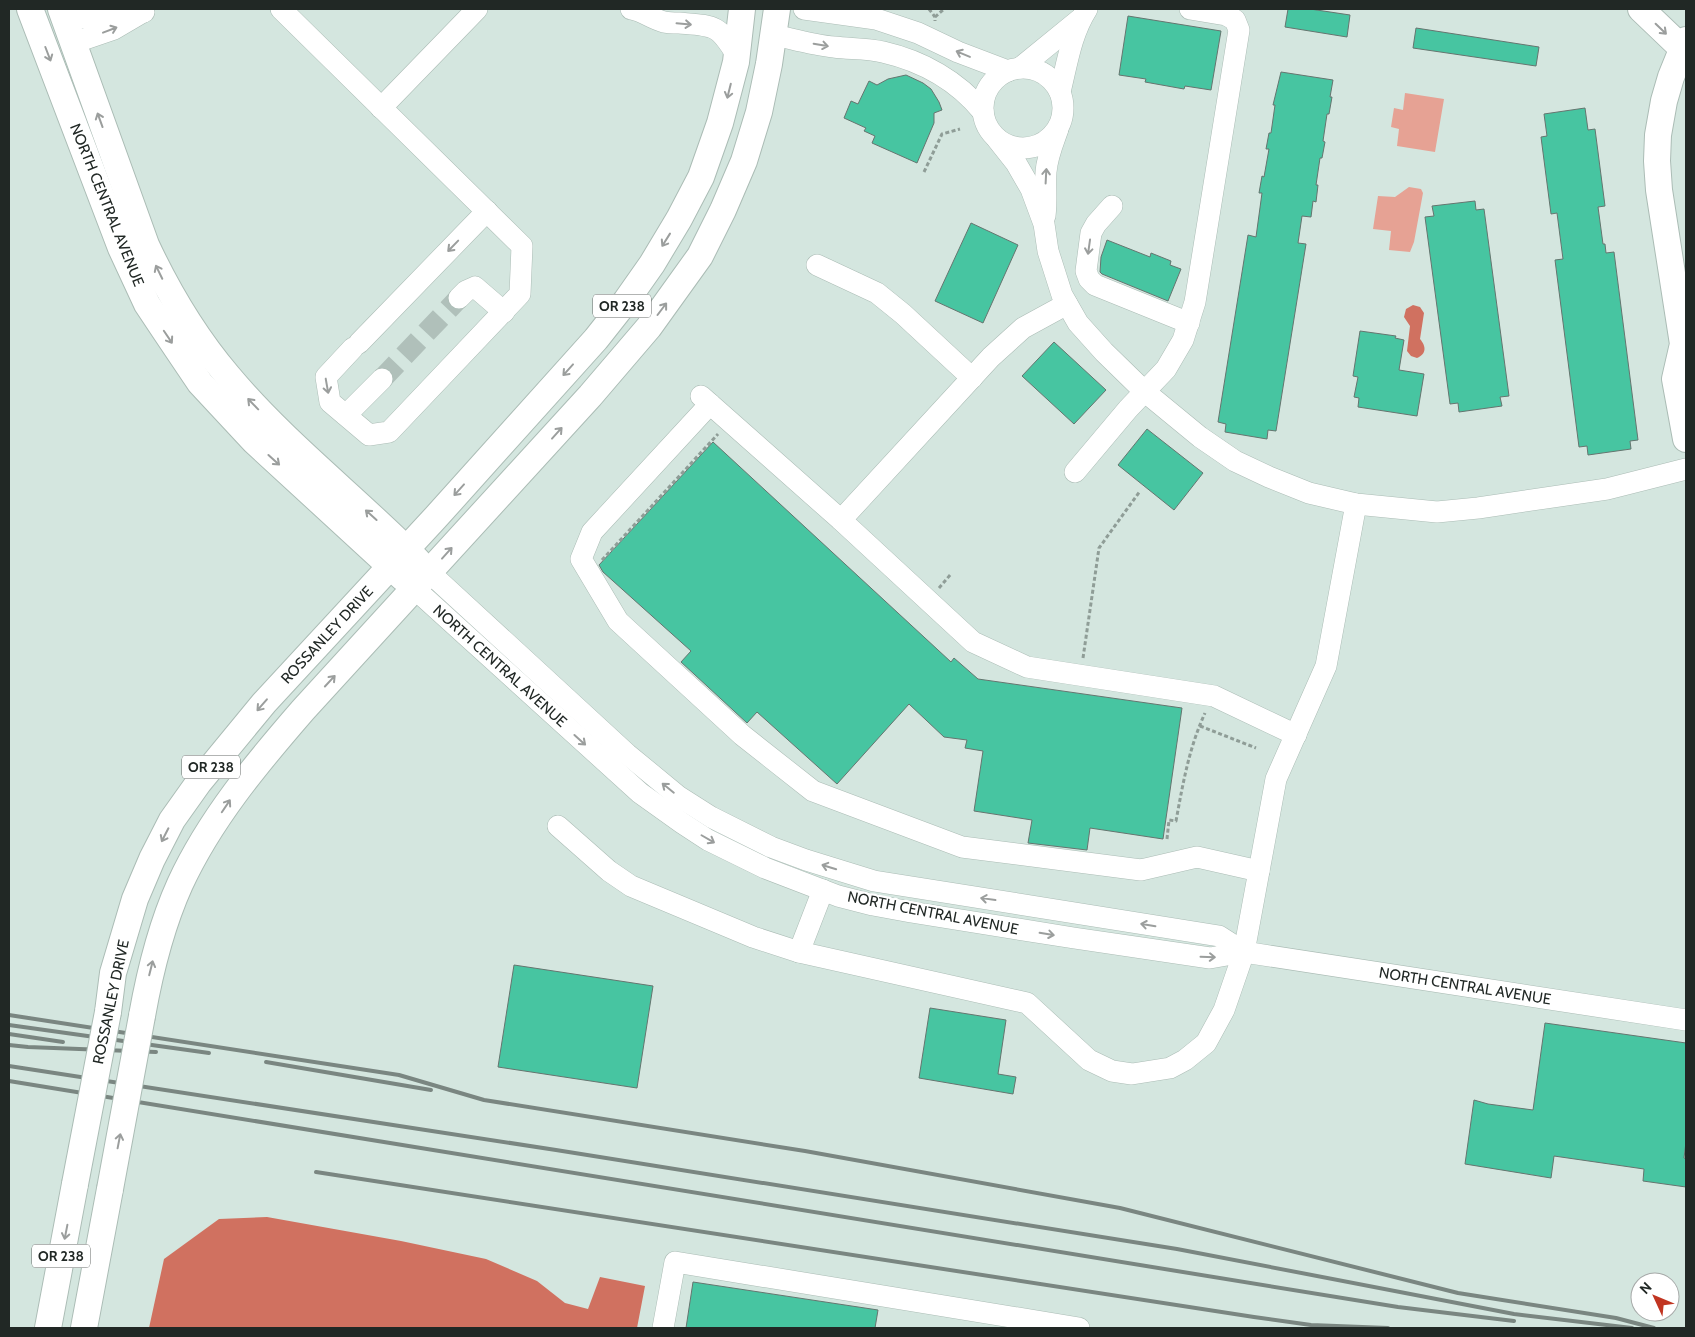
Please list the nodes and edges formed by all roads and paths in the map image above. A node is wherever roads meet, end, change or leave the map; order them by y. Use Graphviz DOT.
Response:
graph roads {
  1 [pos="30,9"];
  2 [pos="45,9"];
  3 [pos="61,9"];
  4 [pos="281,9"];
  5 [pos="477,9"];
  6 [pos="638,9"];
  7 [pos="742,9"];
  8 [pos="760,9"];
  9 [pos="777,9"];
  10 [pos="804,9"];
  11 [pos="944,9"];
  12 [pos="1190,9"];
  13 [pos="1641,9"];
  14 [pos="147,10"];
  15 [pos="1084,14"];
  16 [pos="935,16"];
  17 [pos="774,35"];
  18 [pos="73,42"];
  19 [pos="1685,47"];
  20 [pos="736,54"];
  21 [pos="1014,70"];
  22 [pos="1060,92"];
  23 [pos="382,108"];
  24 [pos="983,112"];
  25 [pos="1060,124"];
  26 [pos="960,129"];
  27 [pos="998,139"];
  28 [pos="924,172"];
  29 [pos="1112,206"];
  30 [pos="487,211"];
  31 [pos="1044,224"];
  32 [pos="817,265"];
  33 [pos="459,298"];
  34 [pos="1067,304"];
  35 [pos="504,312"];
  36 [pos="1189,323"];
  37 [pos="1685,346"];
  38 [pos="972,378"];
  39 [pos="382,379"];
  40 [pos="1144,391"];
  41 [pos="346,415"];
  42 [pos="1686,439"];
  43 [pos="1686,468"];
  44 [pos="1075,472"];
  45 [pos="1140,491"];
  46 [pos="1356,504"];
  47 [pos="841,520"];
  48 [pos="398,558"];
  49 [pos="422,581"];
  50 [pos="1080,675"];
  51 [pos="1200,726"];
  52 [pos="1296,735"];
  53 [pos="1256,748"];
  54 [pos="558,826"];
  55 [pos="1259,871"];
  56 [pos="823,890"];
  57 [pos="799,952"];
  58 [pos="1244,952"];
  59 [pos="1686,1020"];
  60 [pos="48,1328"];
  61 [pos="84,1328"];
  62 [pos="663,1328"];
  63 [pos="1079,1328"];
  1 -- 48 [label="main road, NORTH CENTRAL AVENUE, one-way"];
  2 -- 18 [label="main road"];
  3 -- 14 [label="street"];
  3 -- 18 [label="main road, NORTH CENTRAL AVENUE"];
  4 -- 23 [label="street"];
  5 -- 23 [label="street"];
  6 -- 20 [label="street, one-way"];
  7 -- 20 [label="main road, ROSSANLEY DRIVE / OR 238"];
  8 -- 17 [label="main road"];
  9 -- 17 [label="main road, OR 238"];
  21 -- 10 [label="street, one-way"];
  11 -- 16 [label="path"];
  12 -- 36 [label="street"];
  13 -- 19 [label="main road, one-way"];
  18 -- 14 [label="street, one-way"];
  15 -- 21 [label="street"];
  15 -- 22 [label="street"];
  17 -- 24 [label="street, one-way"];
  49 -- 17 [label="main road, OR 238, one-way"];
  48 -- 18 [label="main road, NORTH CENTRAL AVENUE, one-way"];
  19 -- 37 [label="main road"];
  20 -- 48 [label="main road, ROSSANLEY DRIVE / OR 238, one-way"];
  21 -- 22 [label="street"];
  21 -- 24 [label="street"];
  22 -- 25 [label="street"];
  23 -- 30 [label="street"];
  24 -- 27 [label="street"];
  25 -- 27 [label="street"];
  31 -- 25 [label="street, one-way"];
  26 -- 28 [label="path"];
  27 -- 31 [label="street"];
  29 -- 36 [label="street, one-way"];
  30 -- 35 [label="street"];
  30 -- 41 [label="street, one-way"];
  31 -- 34 [label="street"];
  32 -- 38 [label="street"];
  33 -- 35 [label="street"];
  34 -- 38 [label="street"];
  34 -- 40 [label="street"];
  35 -- 41 [label="street"];
  36 -- 40 [label="street"];
  37 -- 42 [label="main road"];
  38 -- 47 [label="street"];
  39 -- 41 [label="street"];
  40 -- 44 [label="street"];
  40 -- 46 [label="street"];
  43 -- 46 [label="street"];
  45 -- 50 [label="path"];
  46 -- 52 [label="street"];
  47 -- 50 [label="street"];
  47 -- 55 [label="street"];
  48 -- 49 [label="main road, NORTH CENTRAL AVENUE"];
  48 -- 60 [label="main road, ROSSANLEY DRIVE / OR 238, one-way, bridge"];
  49 -- 56 [label="street, NORTH CENTRAL AVENUE, one-way"];
  58 -- 49 [label="street, NORTH CENTRAL AVENUE, one-way"];
  61 -- 49 [label="main road, OR 238, one-way, bridge"];
  50 -- 52 [label="street"];
  51 -- 53 [label="path"];
  52 -- 55 [label="street"];
  54 -- 57 [label="street"];
  55 -- 58 [label="street"];
  56 -- 57 [label="street"];
  56 -- 58 [label="street, NORTH CENTRAL AVENUE, one-way"];
  57 -- 58 [label="street"];
  58 -- 59 [label="street, NORTH CENTRAL AVENUE"];
  62 -- 63 [label="street"];
}
